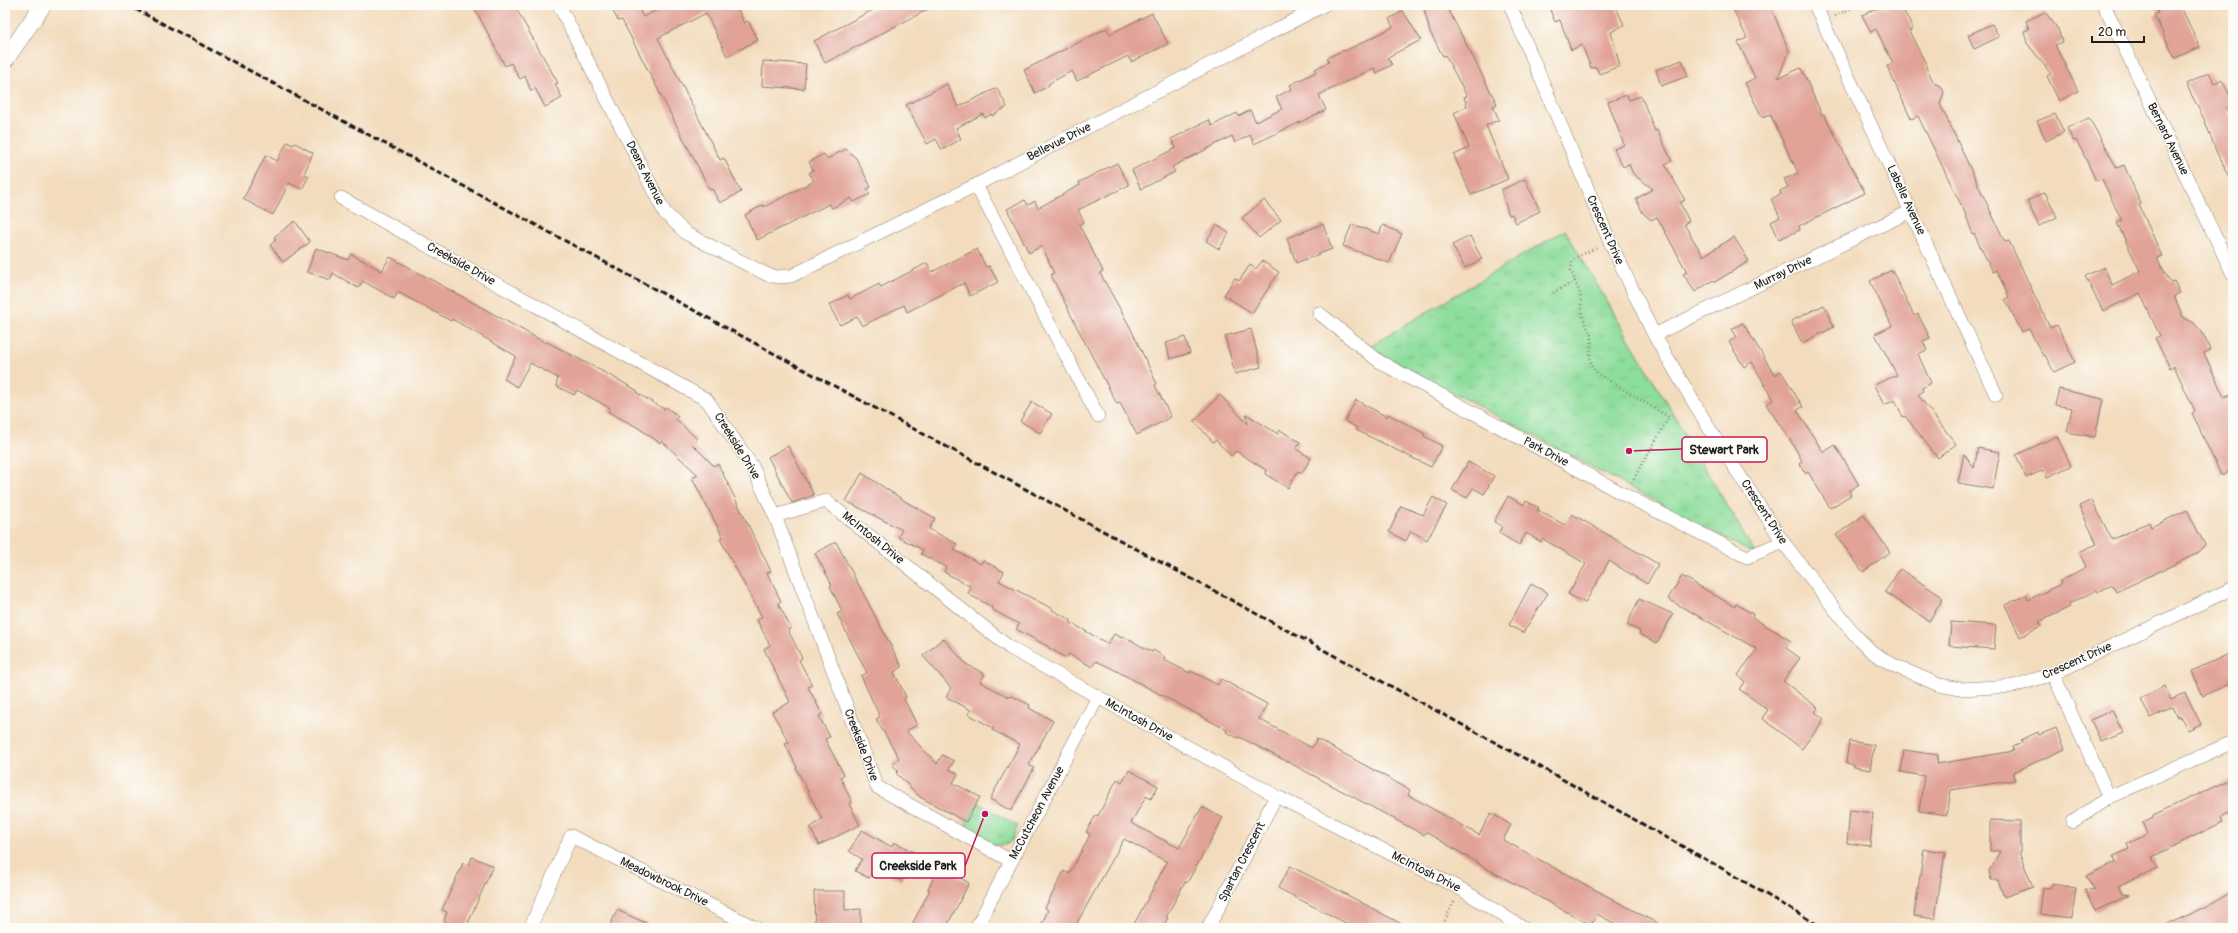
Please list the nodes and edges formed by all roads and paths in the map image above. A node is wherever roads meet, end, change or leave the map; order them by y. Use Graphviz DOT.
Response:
graph roads {
  1 [pos="43,5"];
  2 [pos="559,5"];
  3 [pos="1324,5"];
  4 [pos="1510,5"];
  5 [pos="1815,5"];
  6 [pos="1858,5"];
  7 [pos="2104,5"];
  8 [pos="1823,22"];
  9 [pos="5,60"];
  10 [pos="976,184"];
  11 [pos="341,198"];
  12 [pos="1911,211"];
  13 [pos="1610,242"];
  14 [pos="2233,274"];
  15 [pos="791,276"];
  16 [pos="1575,281"];
  17 [pos="1553,293"];
  18 [pos="1319,313"];
  19 [pos="1654,335"];
  20 [pos="1996,395"];
  21 [pos="1098,416"];
  22 [pos="1625,495"];
  23 [pos="775,516"];
  24 [pos="1783,542"];
  25 [pos="2233,588"];
  26 [pos="2053,674"];
  27 [pos="1098,697"];
  28 [pos="2233,742"];
  29 [pos="1276,796"];
  30 [pos="2109,797"];
  31 [pos="2073,822"];
  32 [pos="1011,861"];
  33 [pos="1461,889"];
  34 [pos="530,928"];
  35 [pos="756,928"];
  36 [pos="976,928"];
  37 [pos="1208,928"];
  38 [pos="1441,928"];
  39 [pos="1523,928"];
  1 -- 9 [label="street"];
  2 -- 15 [label="street, Deans Avenue"];
  3 -- 10 [label="street, Bellevue Drive"];
  4 -- 13 [label="street, Crescent Drive"];
  5 -- 8 [label="street, Labelle Avenue"];
  6 -- 8 [label="path"];
  7 -- 14 [label="street, Bernard Avenue"];
  8 -- 12 [label="street, Labelle Avenue"];
  10 -- 15 [label="street, Bellevue Drive"];
  10 -- 21 [label="street"];
  11 -- 23 [label="street, Creekside Drive"];
  12 -- 19 [label="street, Murray Drive"];
  12 -- 20 [label="street, Labelle Avenue"];
  13 -- 16 [label="path"];
  13 -- 19 [label="street, Crescent Drive"];
  16 -- 17 [label="path"];
  16 -- 22 [label="path"];
  18 -- 22 [label="street, Park Drive"];
  19 -- 24 [label="street, Crescent Drive"];
  22 -- 24 [label="street, Park Drive"];
  23 -- 27 [label="street, McIntosh Drive"];
  23 -- 32 [label="street, Creekside Drive"];
  24 -- 26 [label="street, Crescent Drive"];
  25 -- 26 [label="street, Crescent Drive"];
  26 -- 30 [label="street"];
  27 -- 29 [label="street, McIntosh Drive"];
  27 -- 32 [label="street, McCutcheon Avenue"];
  28 -- 30 [label="street"];
  29 -- 33 [label="street, McIntosh Drive"];
  29 -- 37 [label="street, Spartan Crescent"];
  30 -- 31 [label="street"];
  32 -- 36 [label="street, McCutcheon Avenue"];
  33 -- 38 [label="path"];
  33 -- 39 [label="street, McIntosh Drive"];
  34 -- 35 [label="street, Meadowbrook Drive"];
}
